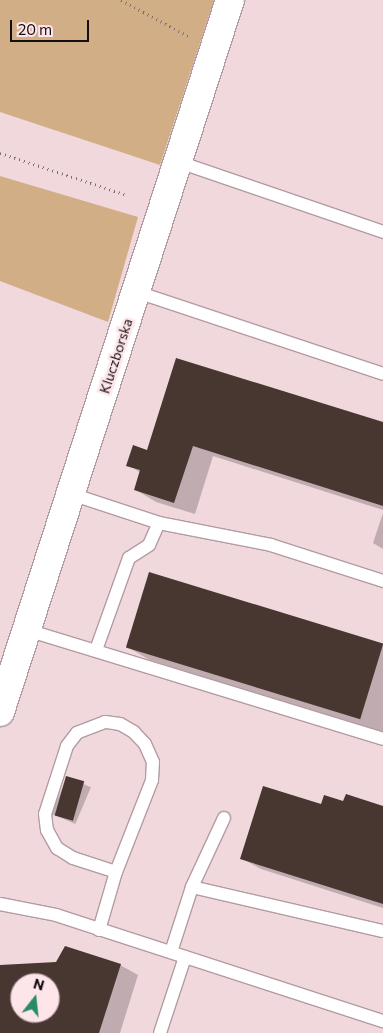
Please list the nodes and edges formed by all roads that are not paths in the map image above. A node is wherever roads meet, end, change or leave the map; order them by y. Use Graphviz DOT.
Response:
graph roads {
  1 [pos="230,0"];
  2 [pos="179,162"];
  3 [pos="383,232"];
  4 [pos="137,292"];
  5 [pos="383,374"];
  6 [pos="71,494"];
  7 [pos="159,523"];
  8 [pos="383,581"];
  9 [pos="27,630"];
  10 [pos="96,650"];
  11 [pos="0,712"];
  12 [pos="383,739"];
  13 [pos="224,818"];
  14 [pos="116,872"];
  15 [pos="192,887"];
  16 [pos="0,904"];
  17 [pos="99,930"];
  18 [pos="383,931"];
  19 [pos="171,952"];
  20 [pos="185,957"];
  21 [pos="383,1022"];
  22 [pos="160,1033"];
  1 -- 2 [label="street, Kluczborska"];
  2 -- 3 [label="lane"];
  2 -- 4 [label="street, Kluczborska"];
  4 -- 5 [label="lane"];
  4 -- 6 [label="street, Kluczborska"];
  6 -- 7 [label="lane"];
  6 -- 9 [label="street, Kluczborska"];
  7 -- 8 [label="lane"];
  7 -- 10 [label="lane"];
  9 -- 10 [label="lane"];
  9 -- 11 [label="street, Kluczborska"];
  10 -- 12 [label="lane"];
  13 -- 15 [label="lane"];
  14 -- 14 [label="lane"];
  14 -- 17 [label="lane"];
  15 -- 18 [label="lane"];
  15 -- 19 [label="lane"];
  16 -- 17 [label="lane"];
  17 -- 19 [label="lane"];
  19 -- 20 [label="lane"];
  20 -- 21 [label="lane"];
  20 -- 22 [label="lane"];
}
